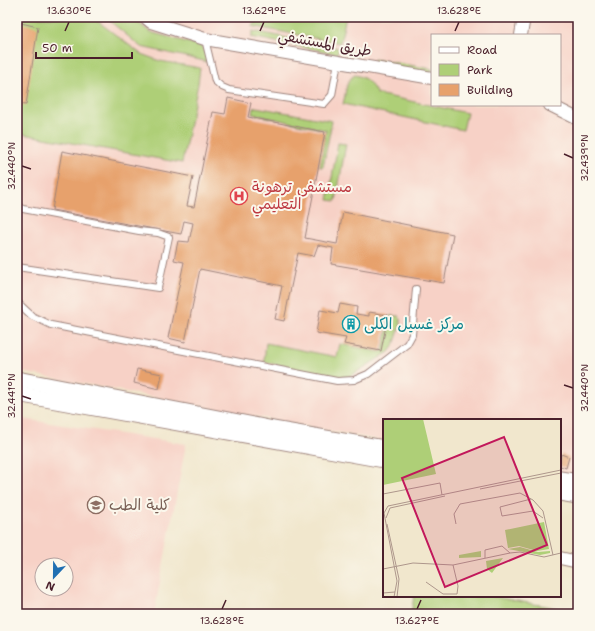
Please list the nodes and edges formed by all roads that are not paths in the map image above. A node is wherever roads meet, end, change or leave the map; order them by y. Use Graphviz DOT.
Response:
graph roads {
  1 [pos="145,17"];
  2 [pos="524,17"];
  3 [pos="521,34"];
  4 [pos="205,39"];
  5 [pos="338,62"];
  6 [pos="431,78"];
  7 [pos="552,106"];
  8 [pos="578,119"];
  9 [pos="17,206"];
  10 [pos="17,267"];
  11 [pos="416,290"];
  12 [pos="17,302"];
  13 [pos="17,379"];
  14 [pos="17,394"];
  15 [pos="383,448"];
  16 [pos="383,460"];
  17 [pos="561,479"];
  18 [pos="578,482"];
  19 [pos="561,493"];
  20 [pos="578,496"];
  21 [pos="561,558"];
  22 [pos="578,562"];
  1 -- 4 [label="street, طريق المستشفي"];
  2 -- 3 [label="street"];
  4 -- 5 [label="street, طريق المستشفي"];
  4 -- 5 [label="lane"];
  5 -- 6 [label="street, طريق المستشفي"];
  7 -- 8 [label="street"];
  9 -- 10 [label="lane"];
  11 -- 12 [label="lane"];
  13 -- 15 [label="street"];
  14 -- 16 [label="street"];
  17 -- 18 [label="street"];
  19 -- 20 [label="street"];
  21 -- 22 [label="street"];
}
